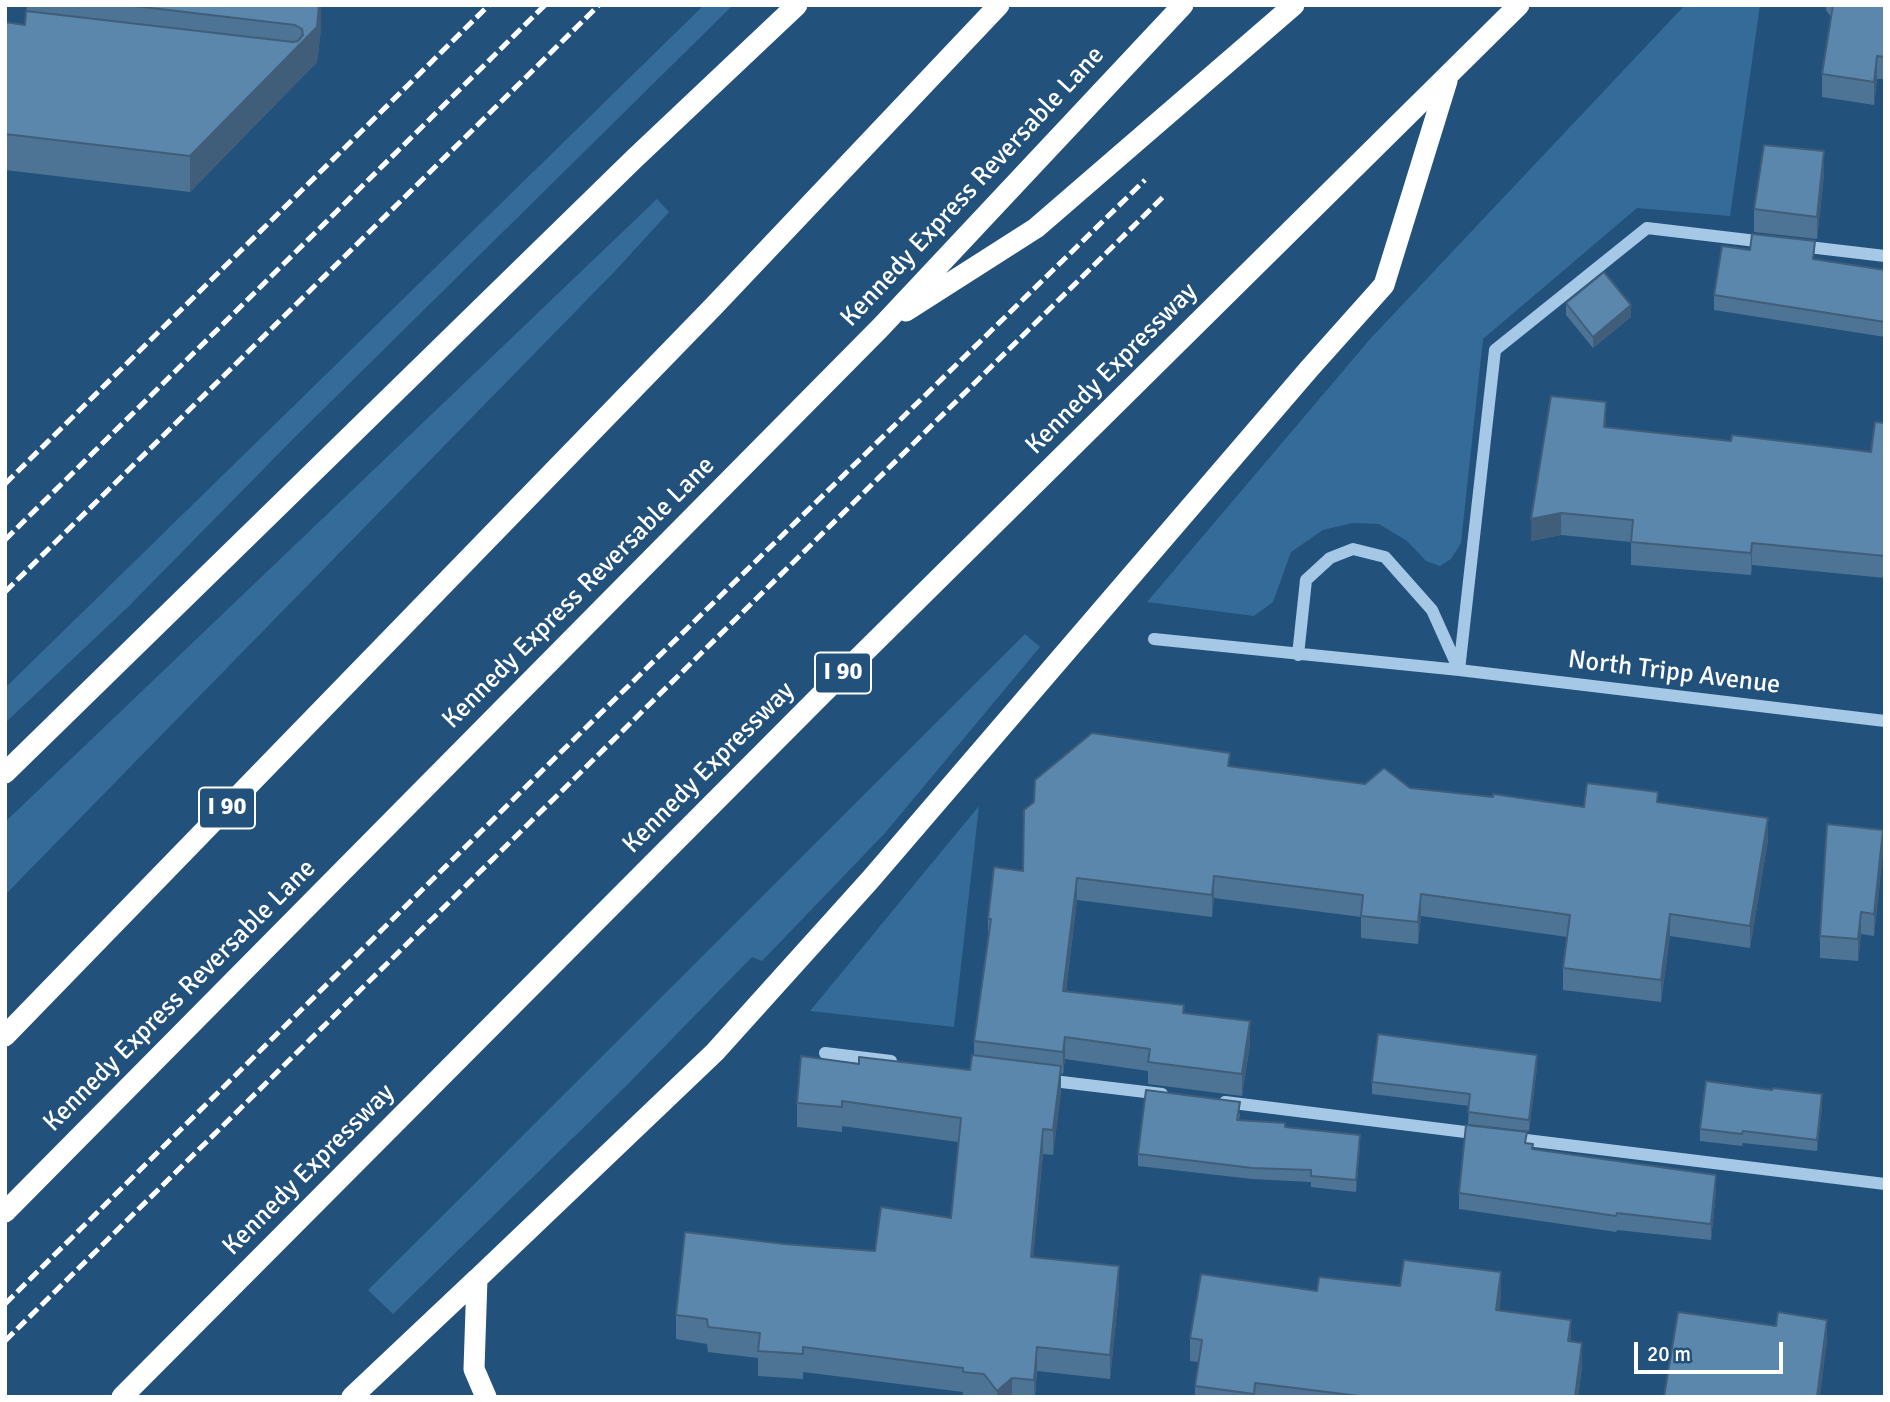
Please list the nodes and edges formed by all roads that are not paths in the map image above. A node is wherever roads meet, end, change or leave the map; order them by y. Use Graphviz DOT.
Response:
graph roads {
  1 [pos="797,5"];
  2 [pos="999,5"];
  3 [pos="1183,5"];
  4 [pos="1294,5"];
  5 [pos="1519,5"];
  6 [pos="1448,78"];
  7 [pos="1885,256"];
  8 [pos="881,327"];
  9 [pos="1154,639"];
  10 [pos="1298,655"];
  11 [pos="1459,670"];
  12 [pos="1885,721"];
  13 [pos="5,773"];
  14 [pos="5,1036"];
  15 [pos="825,1053"];
  16 [pos="908,1063"];
  17 [pos="1032,1078"];
  18 [pos="1171,1096"];
  19 [pos="1212,1101"];
  20 [pos="1489,1135"];
  21 [pos="1502,1137"];
  22 [pos="1885,1184"];
  23 [pos="5,1212"];
  24 [pos="477,1279"];
  25 [pos="122,1397"];
  26 [pos="352,1397"];
  27 [pos="486,1397"];
  1 -- 13 [label="highway"];
  2 -- 14 [label="highway, I 90"];
  3 -- 8 [label="highway, Kennedy Express Reversable Lane"];
  4 -- 8 [label="highway"];
  5 -- 6 [label="highway, Kennedy Expressway / I 90"];
  6 -- 24 [label="highway"];
  6 -- 25 [label="highway, Kennedy Expressway / I 90"];
  7 -- 11 [label="street"];
  8 -- 23 [label="highway, Kennedy Express Reversable Lane"];
  9 -- 10 [label="street, North Tripp Avenue"];
  10 -- 11 [label="street, North Tripp Avenue"];
  10 -- 11 [label="street"];
  11 -- 12 [label="street, North Tripp Avenue"];
  15 -- 16 [label="street"];
  17 -- 18 [label="street"];
  19 -- 20 [label="street"];
  21 -- 22 [label="street"];
  24 -- 26 [label="highway"];
  24 -- 27 [label="highway"];
}
